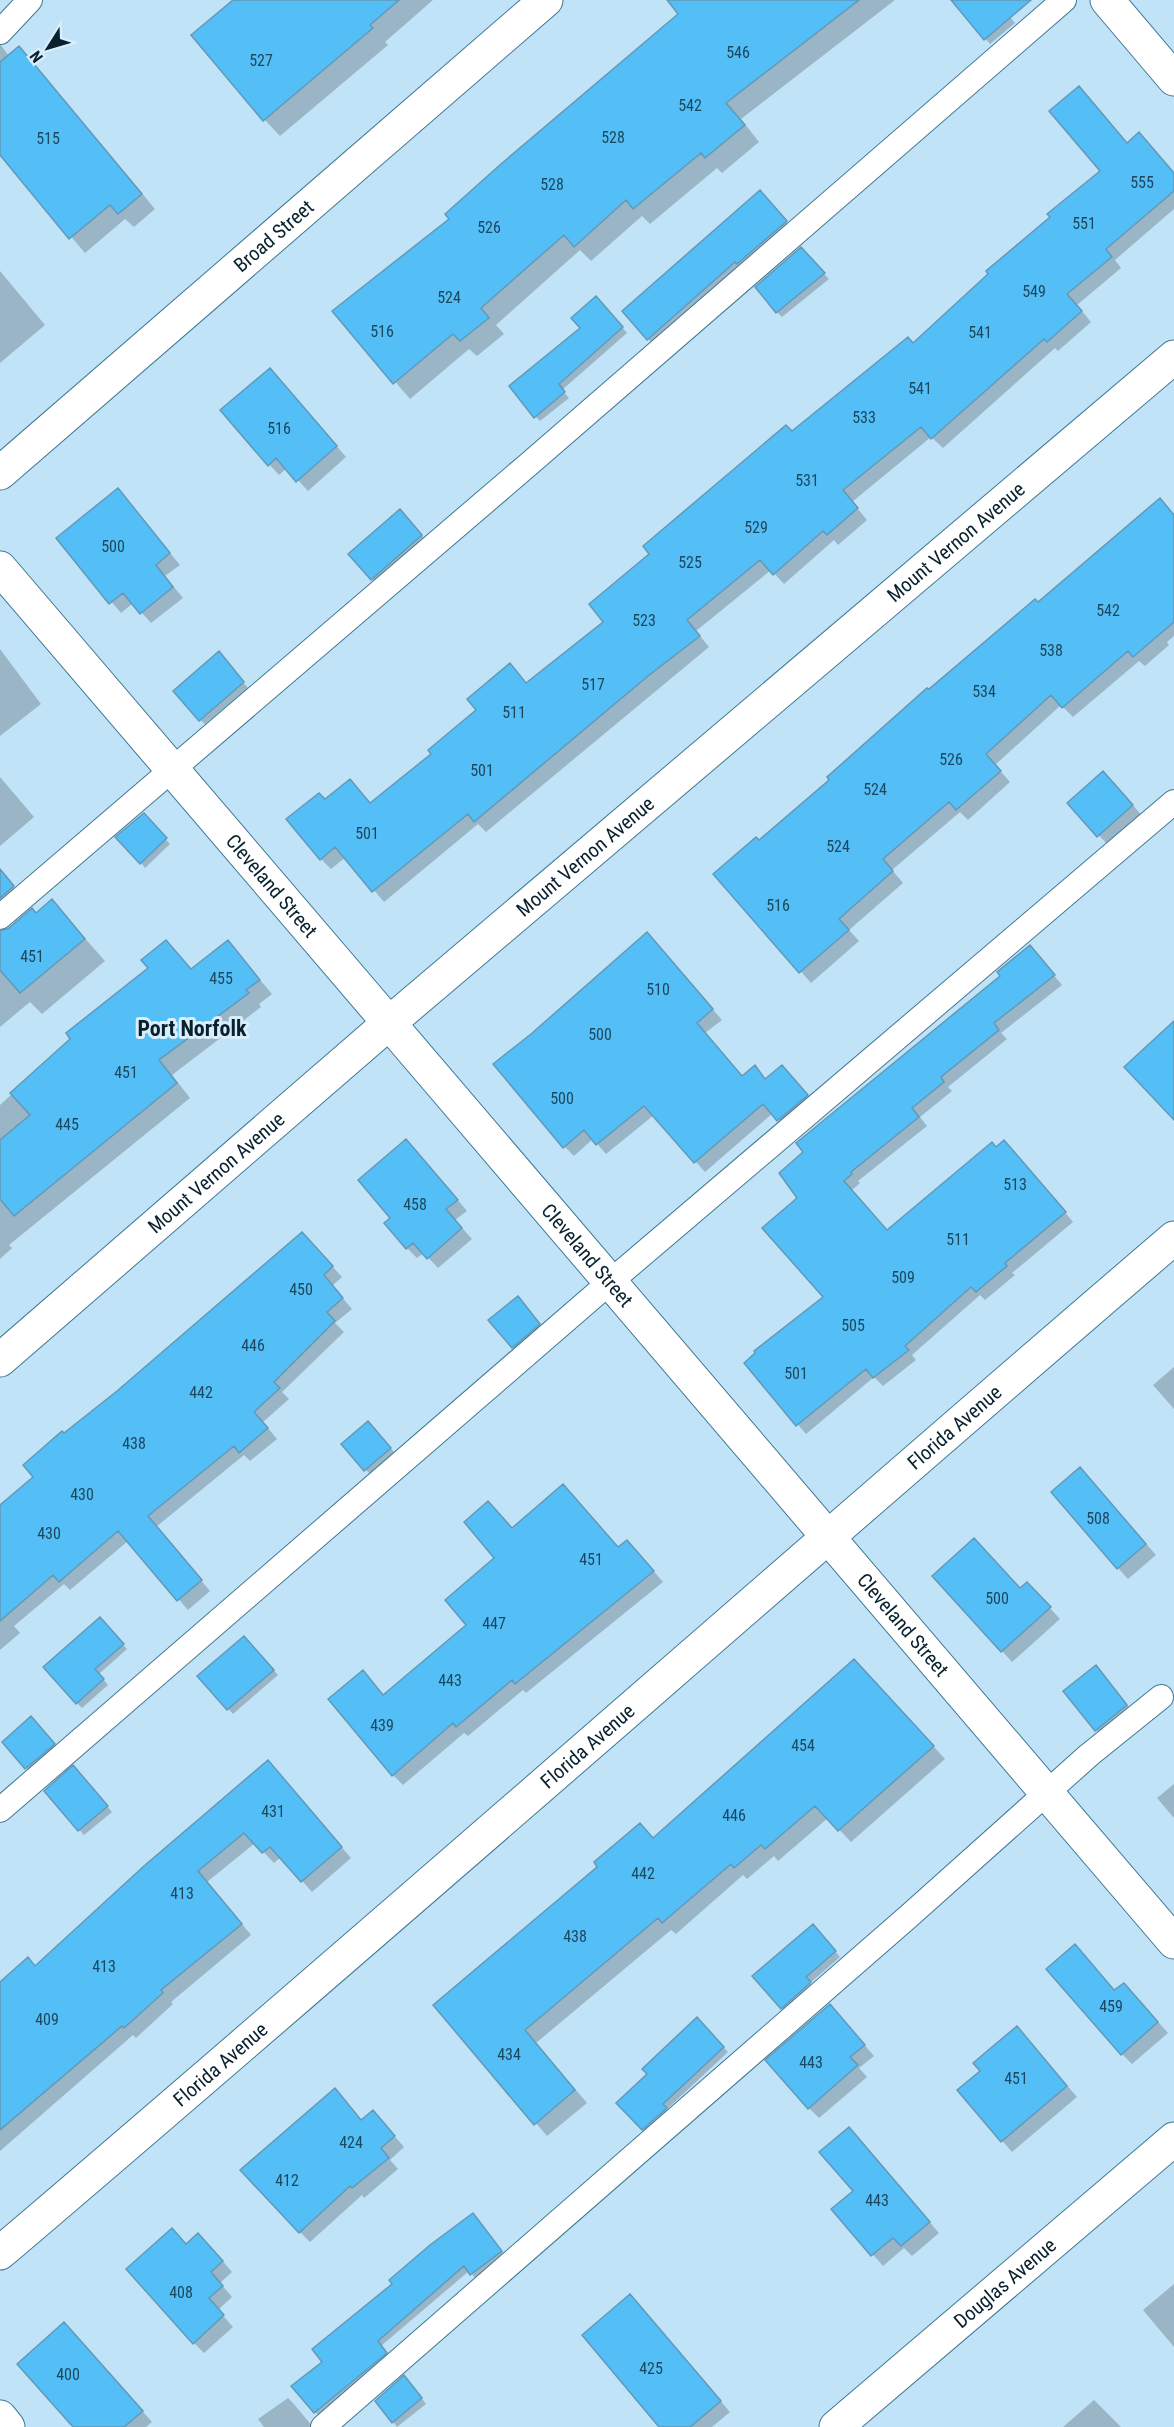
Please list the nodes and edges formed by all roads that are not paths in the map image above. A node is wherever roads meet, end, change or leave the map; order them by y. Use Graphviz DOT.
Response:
graph roads {
  1 [pos="30,0"];
  2 [pos="546,0"];
  3 [pos="1064,0"];
  4 [pos="1107,0"];
  5 [pos="0,32"];
  6 [pos="1174,79"];
  7 [pos="1174,357"];
  8 [pos="0,473"];
  9 [pos="0,568"];
  10 [pos="172,770"];
  11 [pos="1174,802"];
  12 [pos="0,917"];
  13 [pos="389,1023"];
  14 [pos="1174,1238"];
  15 [pos="610,1282"];
  16 [pos="0,1360"];
  17 [pos="827,1536"];
  18 [pos="1161,1697"];
  19 [pos="1046,1794"];
  20 [pos="0,1810"];
  21 [pos="1174,1942"];
  22 [pos="1174,2139"];
  23 [pos="0,2253"];
  24 [pos="0,2418"];
  25 [pos="8,2427"];
  26 [pos="323,2427"];
  27 [pos="836,2427"];
  1 -- 5 [label="lane"];
  2 -- 8 [label="street, Broad Street"];
  3 -- 10 [label="lane"];
  4 -- 6 [label="street"];
  7 -- 13 [label="street, Mount Vernon Avenue"];
  9 -- 10 [label="street, Cleveland Street"];
  10 -- 12 [label="lane"];
  10 -- 13 [label="street, Cleveland Street"];
  11 -- 15 [label="lane"];
  13 -- 15 [label="street, Cleveland Street"];
  13 -- 16 [label="street, Mount Vernon Avenue"];
  14 -- 17 [label="street, Florida Avenue"];
  15 -- 17 [label="street, Cleveland Street"];
  15 -- 20 [label="lane"];
  17 -- 19 [label="street, Cleveland Street"];
  17 -- 23 [label="street, Florida Avenue"];
  18 -- 19 [label="lane"];
  19 -- 21 [label="street, Cleveland Street"];
  19 -- 26 [label="lane"];
  22 -- 27 [label="street, Douglas Avenue"];
  24 -- 25 [label="street"];
}
